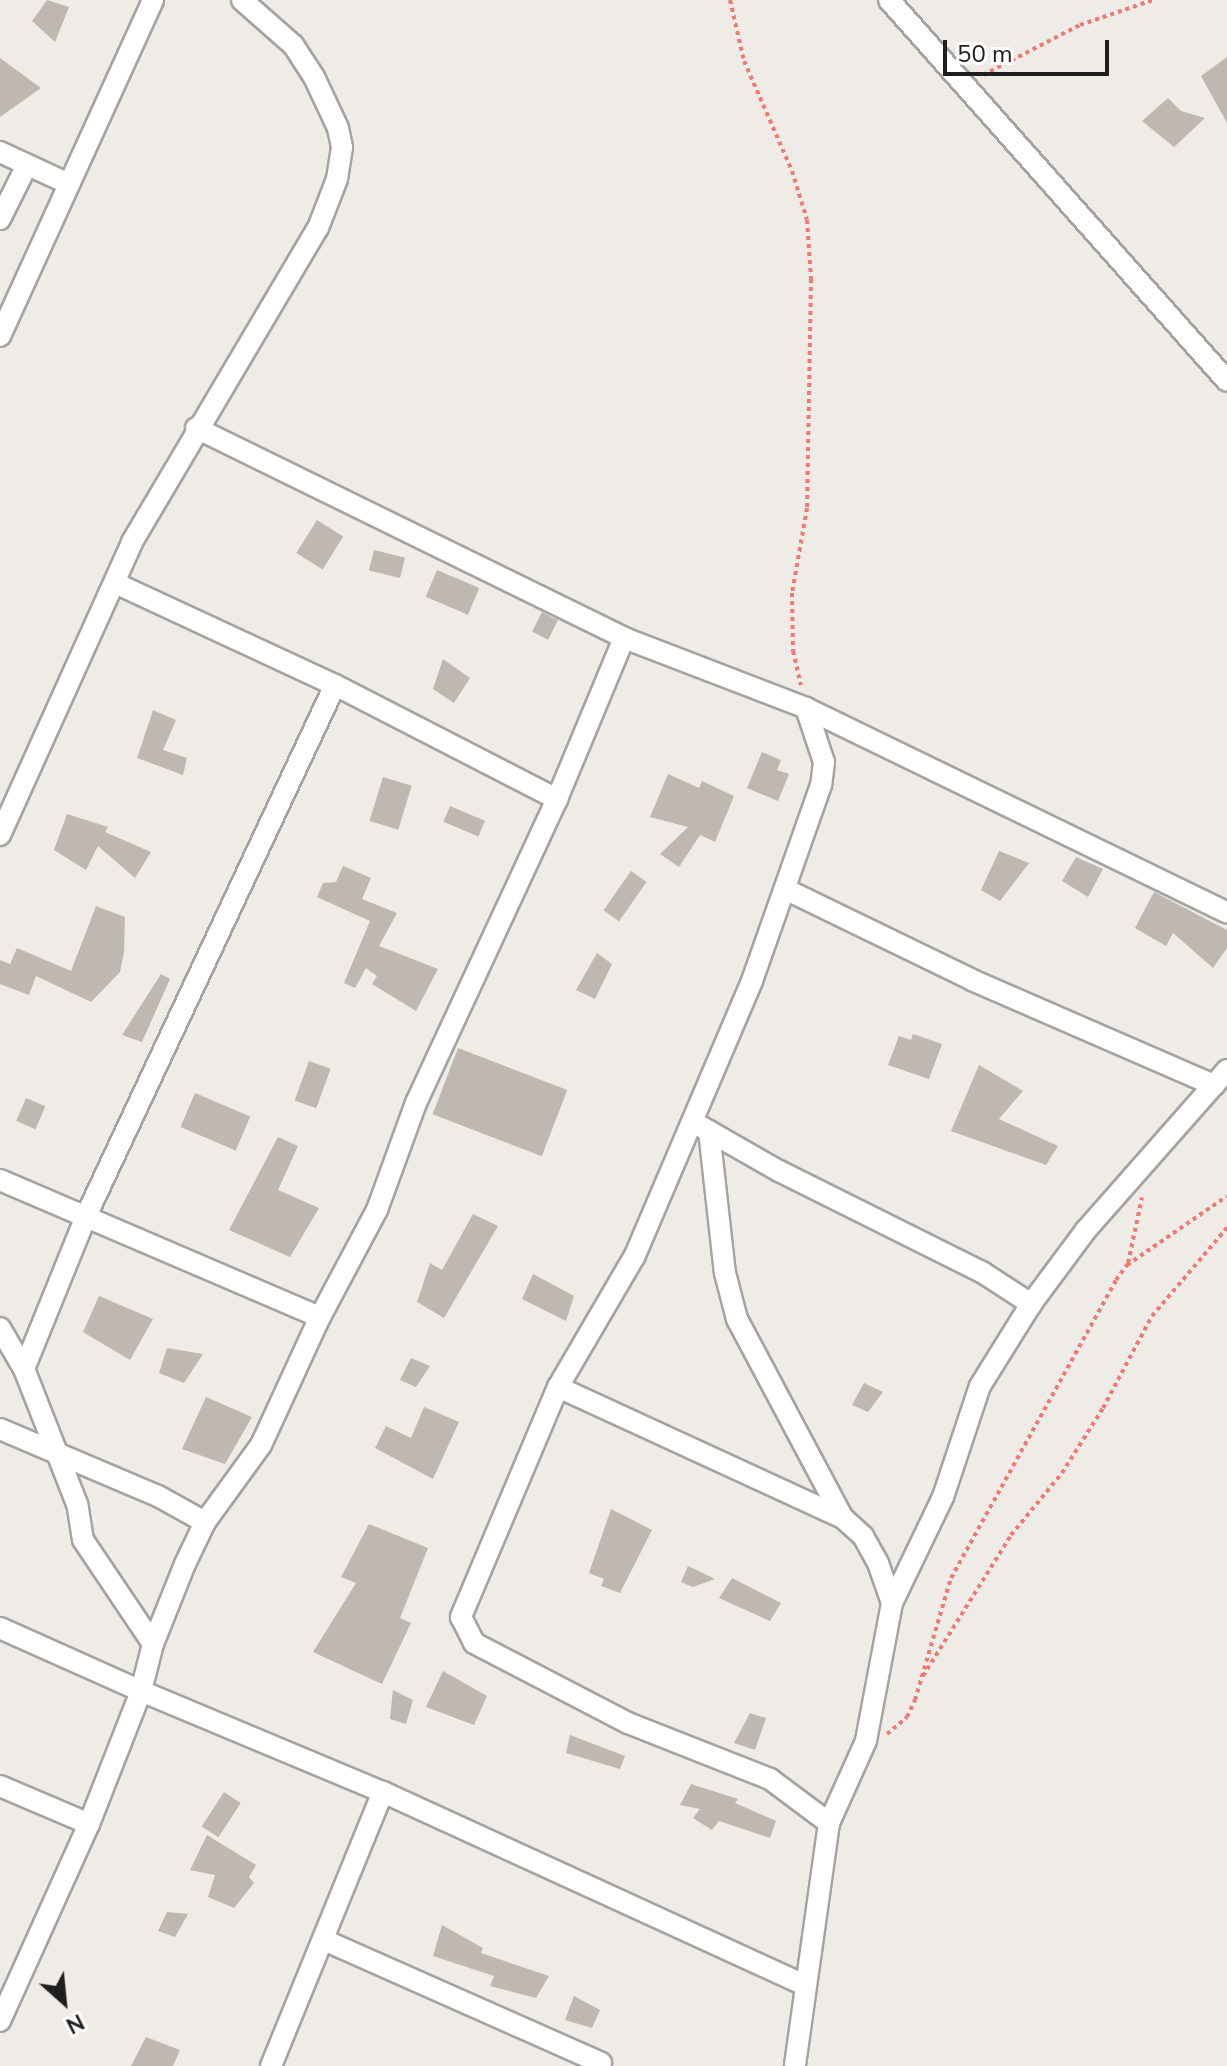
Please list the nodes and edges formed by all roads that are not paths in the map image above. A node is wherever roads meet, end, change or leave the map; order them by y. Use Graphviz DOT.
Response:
graph roads {
  1 [pos="153,0"];
  2 [pos="242,0"];
  3 [pos="889,0"];
  4 [pos="0,152"];
  5 [pos="27,165"];
  6 [pos="69,184"];
  7 [pos="0,219"];
  8 [pos="0,336"];
  9 [pos="1227,381"];
  10 [pos="196,428"];
  11 [pos="115,583"];
  12 [pos="624,638"];
  13 [pos="335,685"];
  14 [pos="806,708"];
  15 [pos="557,799"];
  16 [pos="0,835"];
  17 [pos="785,889"];
  18 [pos="1227,912"];
  19 [pos="1221,1077"];
  20 [pos="701,1126"];
  21 [pos="0,1180"];
  22 [pos="87,1214"];
  23 [pos="1031,1304"];
  24 [pos="320,1317"];
  25 [pos="0,1328"];
  26 [pos="24,1369"];
  27 [pos="558,1387"];
  28 [pos="0,1429"];
  29 [pos="57,1450"];
  30 [pos="843,1518"];
  31 [pos="205,1522"];
  32 [pos="892,1603"];
  33 [pos="0,1628"];
  34 [pos="153,1644"];
  35 [pos="141,1691"];
  36 [pos="0,1786"];
  37 [pos="383,1792"];
  38 [pos="829,1823"];
  39 [pos="89,1824"];
  40 [pos="326,1941"];
  41 [pos="803,1984"];
  42 [pos="0,2021"];
  43 [pos="601,2063"];
  44 [pos="271,2066"];
  45 [pos="795,2066"];
  1 -- 6 [label="street"];
  2 -- 10 [label="street"];
  3 -- 9 [label="street"];
  4 -- 5 [label="street"];
  5 -- 6 [label="street"];
  5 -- 7 [label="street"];
  6 -- 8 [label="street"];
  10 -- 11 [label="street"];
  10 -- 12 [label="street"];
  11 -- 13 [label="street"];
  11 -- 16 [label="street"];
  12 -- 14 [label="street"];
  12 -- 15 [label="street"];
  13 -- 15 [label="street"];
  13 -- 22 [label="street"];
  14 -- 17 [label="street"];
  14 -- 18 [label="street"];
  15 -- 24 [label="street"];
  17 -- 19 [label="street"];
  17 -- 20 [label="street"];
  19 -- 23 [label="street"];
  20 -- 23 [label="street"];
  20 -- 27 [label="street"];
  20 -- 30 [label="street"];
  21 -- 22 [label="street"];
  22 -- 24 [label="street"];
  22 -- 26 [label="street"];
  23 -- 32 [label="street"];
  24 -- 31 [label="street"];
  25 -- 26 [label="street"];
  26 -- 29 [label="street"];
  27 -- 30 [label="street"];
  27 -- 38 [label="street"];
  28 -- 29 [label="street"];
  29 -- 31 [label="street"];
  29 -- 34 [label="street"];
  30 -- 32 [label="street"];
  31 -- 34 [label="street"];
  32 -- 38 [label="street"];
  33 -- 35 [label="street"];
  34 -- 35 [label="street"];
  35 -- 37 [label="street"];
  35 -- 39 [label="street"];
  36 -- 39 [label="street"];
  37 -- 40 [label="street"];
  37 -- 41 [label="street"];
  38 -- 41 [label="street"];
  39 -- 42 [label="street"];
  40 -- 43 [label="street"];
  40 -- 44 [label="street"];
  41 -- 45 [label="street"];
}
